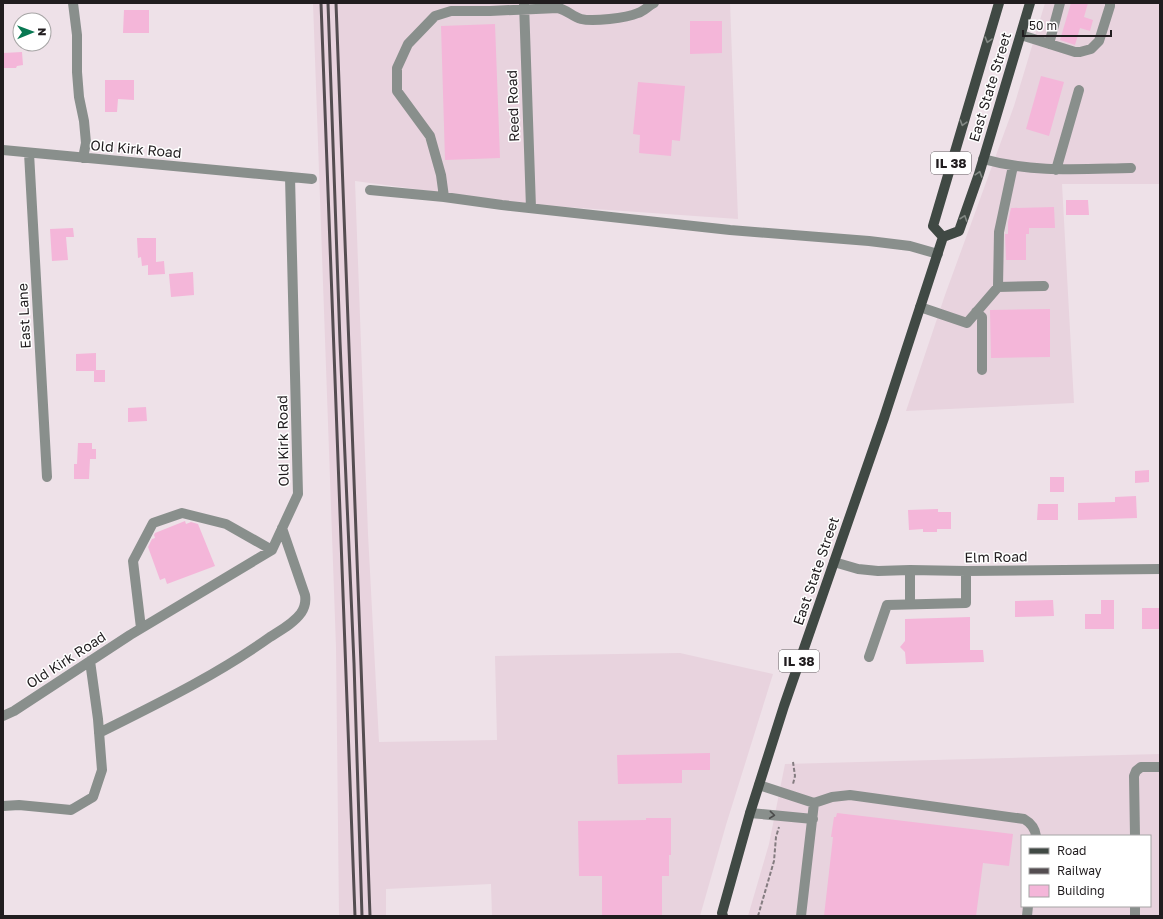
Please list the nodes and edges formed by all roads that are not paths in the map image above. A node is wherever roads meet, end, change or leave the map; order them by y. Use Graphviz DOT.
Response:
graph roads {
  1 [pos="73,3"];
  2 [pos="654,3"];
  3 [pos="999,3"];
  4 [pos="1030,3"];
  5 [pos="1060,3"];
  6 [pos="1110,3"];
  7 [pos="524,7"];
  8 [pos="1020,34"];
  9 [pos="1049,44"];
  10 [pos="1078,90"];
  11 [pos="3,150"];
  12 [pos="29,153"];
  13 [pos="83,158"];
  14 [pos="983,159"];
  15 [pos="1013,166"];
  16 [pos="1131,168"];
  17 [pos="1056,170"];
  18 [pos="290,177"];
  19 [pos="312,179"];
  20 [pos="370,190"];
  21 [pos="444,197"];
  22 [pos="531,208"];
  23 [pos="943,237"];
  24 [pos="938,254"];
  25 [pos="1044,286"];
  26 [pos="998,287"];
  27 [pos="920,307"];
  28 [pos="976,312"];
  29 [pos="982,370"];
  30 [pos="47,477"];
  31 [pos="282,528"];
  32 [pos="272,550"];
  33 [pos="834,562"];
  34 [pos="1160,569"];
  35 [pos="910,570"];
  36 [pos="966,571"];
  37 [pos="910,604"];
  38 [pos="141,628"];
  39 [pos="869,657"];
  40 [pos="90,661"];
  41 [pos="3,716"];
  42 [pos="99,733"];
  43 [pos="1160,767"];
  44 [pos="759,785"];
  45 [pos="814,804"];
  46 [pos="3,806"];
  47 [pos="750,812"];
  48 [pos="813,819"];
  49 [pos="1036,835"];
  50 [pos="1135,835"];
  51 [pos="720,915"];
  52 [pos="801,916"];
  1 -- 13 [label="street"];
  2 -- 7 [label="street"];
  3 -- 23 [label="main road, East State Street / IL 38, one-way"];
  4 -- 8 [label="main road, East State Street / IL 38"];
  5 -- 9 [label="street"];
  6 -- 9 [label="street"];
  7 -- 21 [label="street"];
  7 -- 22 [label="street, Reed Road"];
  8 -- 9 [label="street"];
  8 -- 14 [label="main road, East State Street / IL 38"];
  10 -- 17 [label="street"];
  11 -- 12 [label="street, Old Kirk Road"];
  12 -- 13 [label="street, Old Kirk Road"];
  12 -- 30 [label="street, East Lane"];
  13 -- 18 [label="street, Old Kirk Road"];
  14 -- 15 [label="street"];
  23 -- 14 [label="main road, East State Street / IL 38, one-way"];
  15 -- 17 [label="street"];
  15 -- 26 [label="street"];
  16 -- 17 [label="street"];
  18 -- 19 [label="street, Old Kirk Road"];
  18 -- 31 [label="street, Old Kirk Road"];
  20 -- 21 [label="street"];
  21 -- 22 [label="street"];
  22 -- 24 [label="street"];
  23 -- 24 [label="main road, East State Street / IL 38"];
  24 -- 27 [label="main road, East State Street / IL 38"];
  25 -- 26 [label="street"];
  26 -- 28 [label="street"];
  27 -- 28 [label="street"];
  27 -- 33 [label="main road, East State Street / IL 38"];
  28 -- 29 [label="street"];
  31 -- 32 [label="street, Old Kirk Road"];
  31 -- 42 [label="street"];
  32 -- 38 [label="street, Old Kirk Road"];
  32 -- 38 [label="street"];
  33 -- 35 [label="street, Elm Road"];
  33 -- 44 [label="main road, East State Street / IL 38"];
  34 -- 36 [label="street, Elm Road"];
  35 -- 36 [label="street, Elm Road"];
  35 -- 37 [label="street"];
  36 -- 37 [label="street"];
  37 -- 39 [label="street"];
  38 -- 40 [label="street, Old Kirk Road"];
  40 -- 41 [label="street, Old Kirk Road"];
  40 -- 42 [label="street"];
  42 -- 46 [label="street"];
  43 -- 50 [label="street"];
  44 -- 45 [label="street"];
  44 -- 47 [label="main road, East State Street / IL 38"];
  45 -- 48 [label="street"];
  45 -- 49 [label="street"];
  47 -- 48 [label="street, one-way"];
  47 -- 51 [label="main road, East State Street / IL 38"];
  48 -- 52 [label="street"];
}
